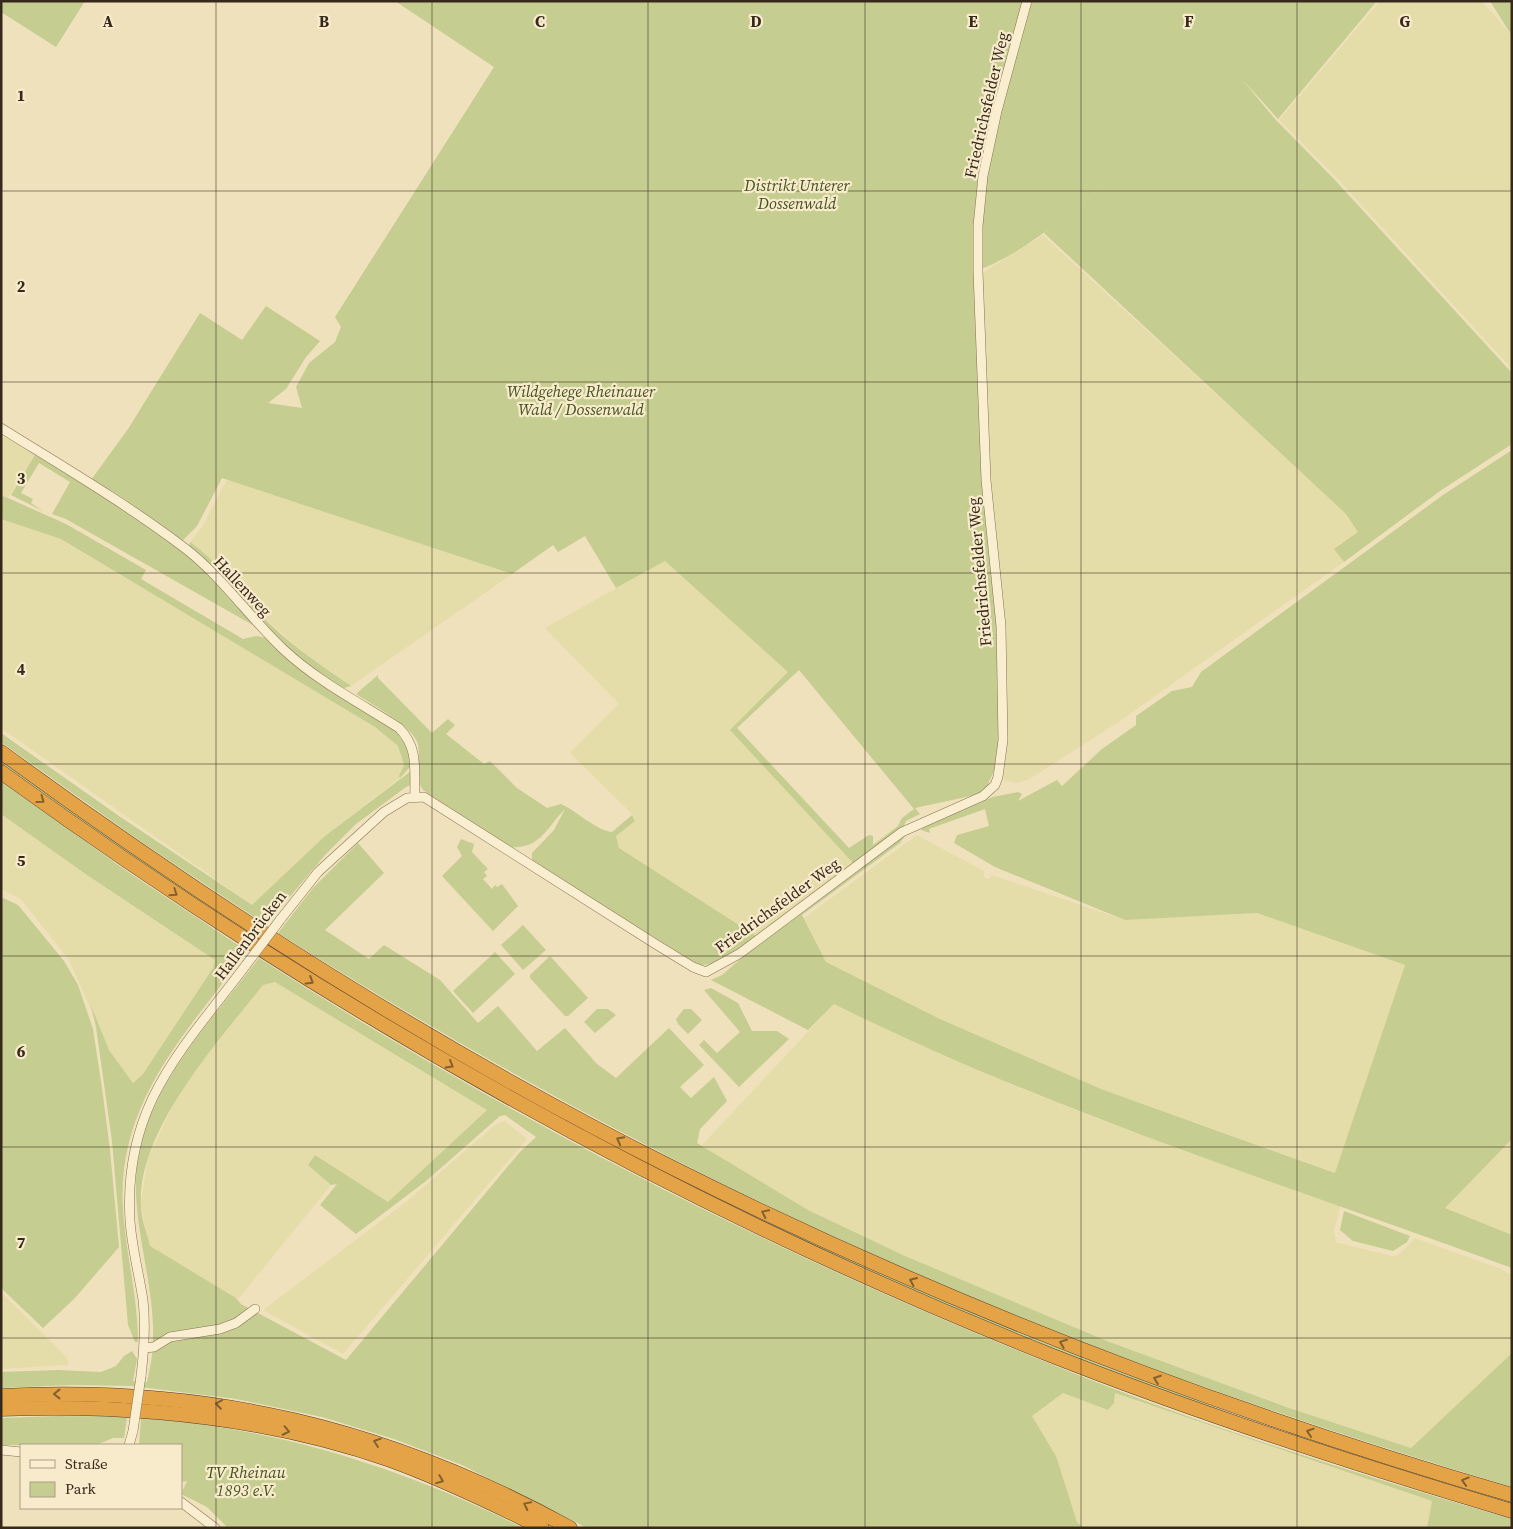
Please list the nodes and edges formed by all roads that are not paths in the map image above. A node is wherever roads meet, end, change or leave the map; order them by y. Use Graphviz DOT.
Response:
graph roads {
  1 [pos="1027,1"];
  2 [pos="1,428"];
  3 [pos="1,752"];
  4 [pos="1,772"];
  5 [pos="415,796"];
  6 [pos="255,1309"];
  7 [pos="145,1348"];
  8 [pos="1,1396"];
  9 [pos="1,1409"];
  10 [pos="129,1444"];
  11 [pos="1,1450"];
  12 [pos="20,1452"];
  13 [pos="1512,1495"];
  14 [pos="182,1503"];
  15 [pos="1512,1511"];
  16 [pos="216,1528"];
  17 [pos="542,1528"];
  18 [pos="570,1528"];
  1 -- 5 [label="street, Friedrichsfelder Weg"];
  2 -- 5 [label="street, Hallenweg"];
  13 -- 3 [label="highway, one-way"];
  4 -- 15 [label="highway, one-way"];
  5 -- 7 [label="street, Hallenbrücken, bridge"];
  6 -- 7 [label="street"];
  7 -- 10 [label="street, Hallenbrücken, bridge"];
  18 -- 8 [label="highway, one-way"];
  9 -- 17 [label="highway, one-way"];
  11 -- 12 [label="street"];
  14 -- 16 [label="street"];
}
